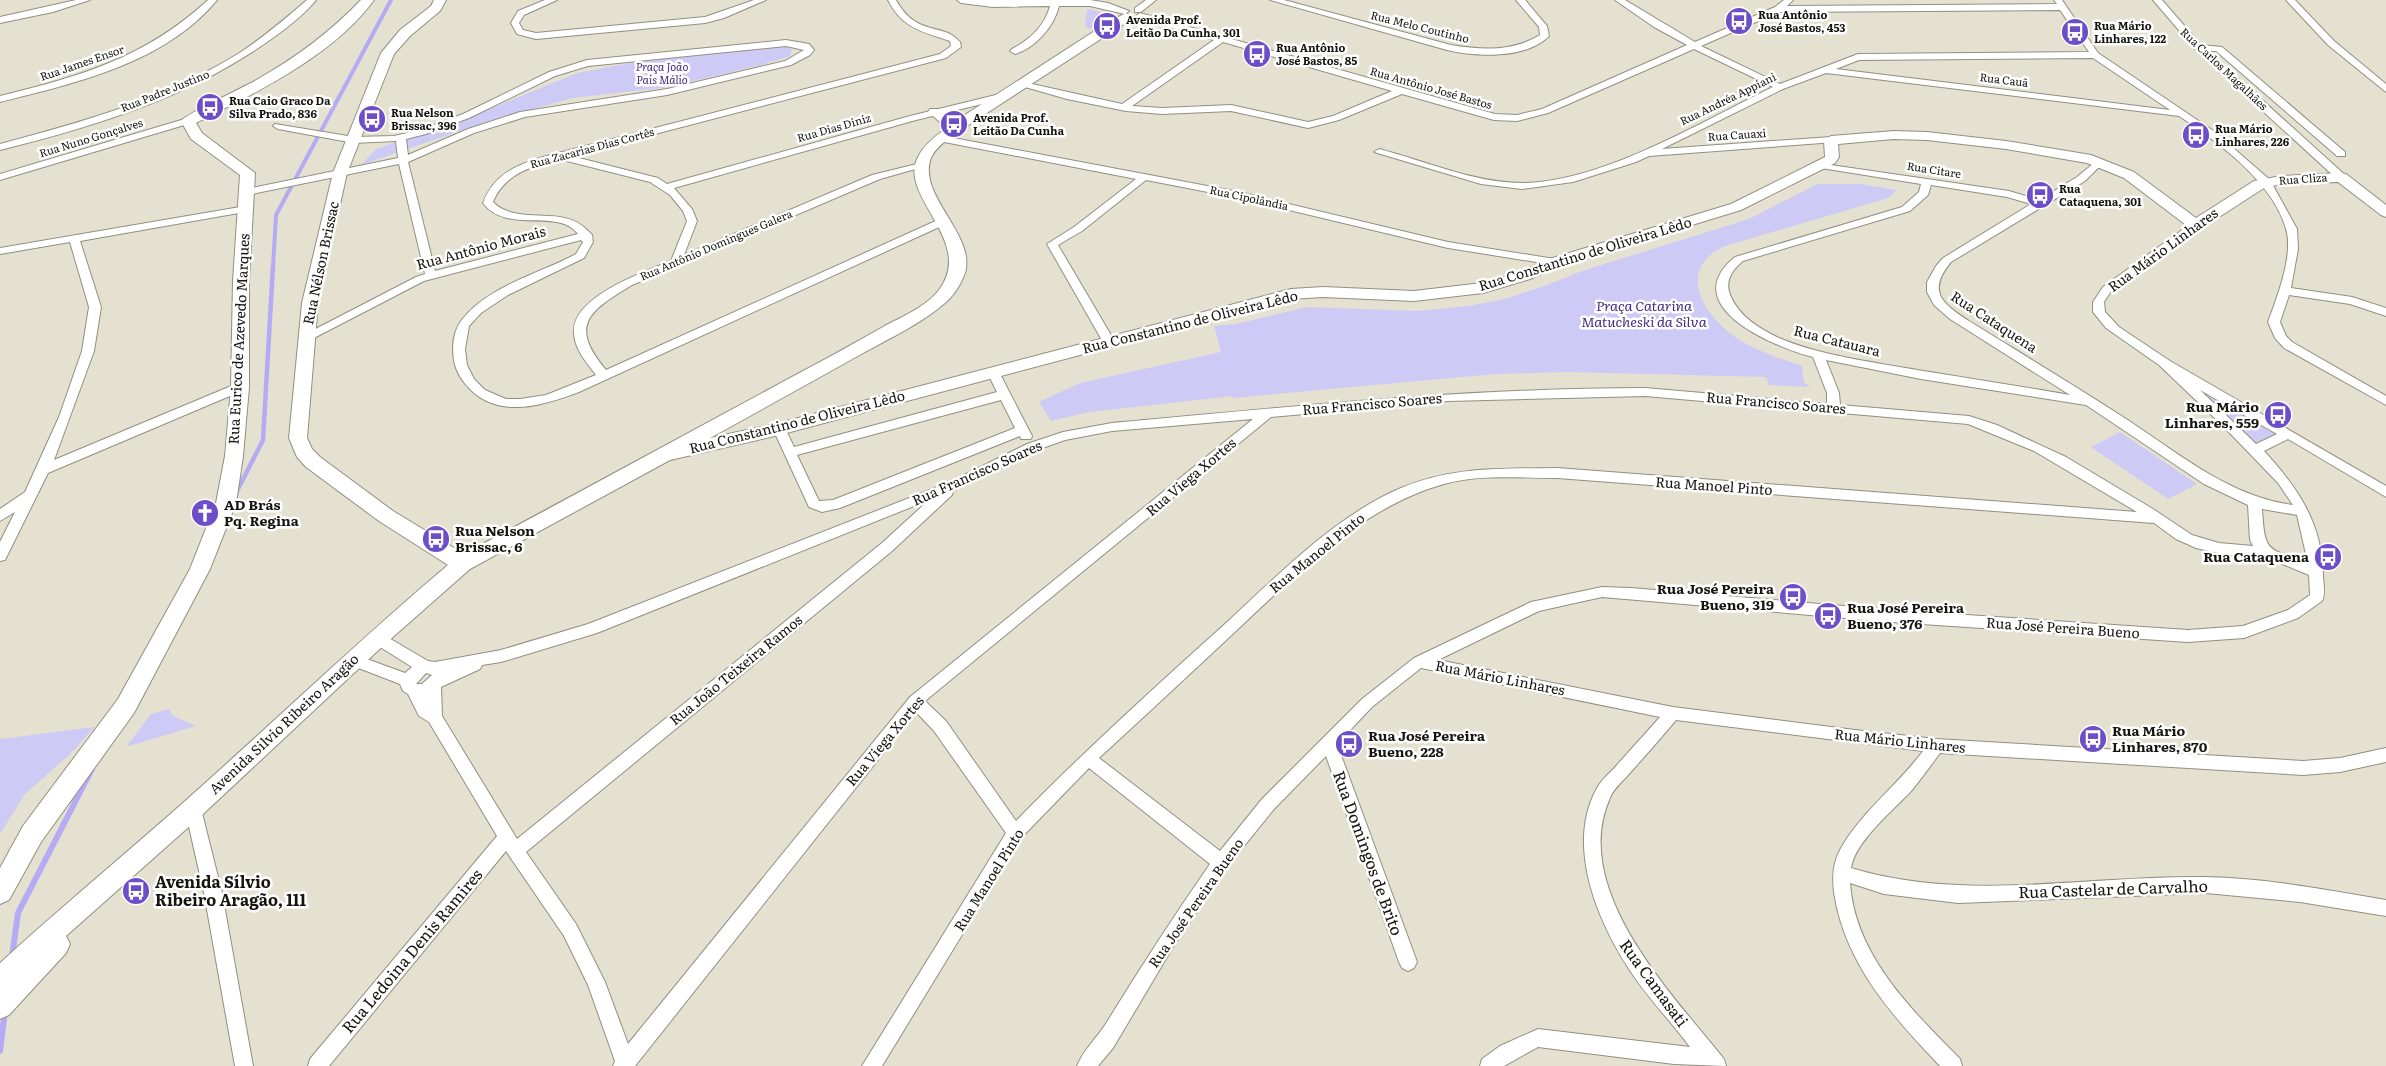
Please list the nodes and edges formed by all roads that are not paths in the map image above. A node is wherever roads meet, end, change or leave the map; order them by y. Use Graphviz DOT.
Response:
graph roads {
  1 [pos="86,0"];
  2 [pos="213,0"];
  3 [pos="312,0"];
  4 [pos="368,0"];
  5 [pos="440,0"];
  6 [pos="553,0"];
  7 [pos="762,0"];
  8 [pos="892,0"];
  9 [pos="961,0"];
  10 [pos="1152,0"];
  11 [pos="1275,0"];
  12 [pos="1520,0"];
  13 [pos="1619,0"];
  14 [pos="1788,0"];
  15 [pos="1804,0"];
  16 [pos="2157,0"];
  17 [pos="2290,0"];
  18 [pos="1055,2"];
  19 [pos="1104,2"];
  20 [pos="2060,3"];
  21 [pos="1810,8"];
  22 [pos="1778,9"];
  23 [pos="1132,14"];
  24 [pos="0,20"];
  25 [pos="1220,40"];
  26 [pos="1694,45"];
  27 [pos="2198,47"];
  28 [pos="1014,51"];
  29 [pos="2095,55"];
  30 [pos="1823,70"];
  31 [pos="1023,85"];
  32 [pos="1780,87"];
  33 [pos="2386,89"];
  34 [pos="1400,91"];
  35 [pos="1008,95"];
  36 [pos="0,99"];
  37 [pos="1124,107"];
  38 [pos="935,112"];
  39 [pos="2181,115"];
  40 [pos="188,121"];
  41 [pos="278,126"];
  42 [pos="947,135"];
  43 [pos="401,138"];
  44 [pos="354,140"];
  45 [pos="1830,140"];
  46 [pos="0,147"];
  47 [pos="1379,152"];
  48 [pos="1645,154"];
  49 [pos="2341,154"];
  50 [pos="560,155"];
  51 [pos="404,160"];
  52 [pos="2100,162"];
  53 [pos="1821,165"];
  54 [pos="921,166"];
  55 [pos="340,173"];
  56 [pos="2341,176"];
  57 [pos="0,177"];
  58 [pos="1144,177"];
  59 [pos="1927,182"];
  60 [pos="2266,182"];
  61 [pos="667,187"];
  62 [pos="247,192"];
  63 [pos="2042,204"];
  64 [pos="246,209"];
  65 [pos="2386,212"];
  66 [pos="944,221"];
  67 [pos="2196,225"];
  68 [pos="586,235"];
  69 [pos="74,239"];
  70 [pos="0,250"];
  71 [pos="676,262"];
  72 [pos="1555,262"];
  73 [pos="432,276"];
  74 [pos="2286,291"];
  75 [pos="2386,312"];
  76 [pos="306,337"];
  77 [pos="1110,342"];
  78 [pos="1818,354"];
  79 [pos="2163,362"];
  80 [pos="993,372"];
  81 [pos="603,375"];
  82 [pos="240,387"];
  83 [pos="1003,395"];
  84 [pos="2386,401"];
  85 [pos="2092,402"];
  86 [pos="1834,408"];
  87 [pos="1267,414"];
  88 [pos="779,429"];
  89 [pos="1022,430"];
  90 [pos="2288,434"];
  91 [pos="1032,447"];
  92 [pos="2255,450"];
  93 [pos="791,452"];
  94 [pos="669,454"];
  95 [pos="43,470"];
  96 [pos="955,485"];
  97 [pos="2386,492"];
  98 [pos="29,495"];
  99 [pos="2255,503"];
  100 [pos="2302,512"];
  101 [pos="0,516"];
  102 [pos="2158,519"];
  103 [pos="2264,551"];
  104 [pos="0,556"];
  105 [pos="463,564"];
  106 [pos="2317,572"];
  107 [pos="377,638"];
  108 [pos="353,660"];
  109 [pos="1419,662"];
  110 [pos="432,676"];
  111 [pos="411,686"];
  112 [pos="915,701"];
  113 [pos="1673,713"];
  114 [pos="434,717"];
  115 [pos="1329,743"];
  116 [pos="1936,746"];
  117 [pos="2386,755"];
  118 [pos="1088,758"];
  119 [pos="193,809"];
  120 [pos="1015,833"];
  121 [pos="511,844"];
  122 [pos="1221,862"];
  123 [pos="1842,873"];
  124 [pos="106,885"];
  125 [pos="0,892"];
  126 [pos="2386,908"];
  127 [pos="1408,962"];
  128 [pos="0,981"];
  129 [pos="0,1006"];
  130 [pos="1714,1062"];
  131 [pos="625,1065"];
  132 [pos="244,1066"];
  133 [pos="317,1066"];
  134 [pos="871,1066"];
  135 [pos="1086,1066"];
  136 [pos="1490,1066"];
  137 [pos="1953,1066"];
  1 -- 24 [label="street"];
  2 -- 36 [label="street, Rua James Ensor"];
  3 -- 46 [label="street, Rua Padre Justino"];
  4 -- 40 [label="street"];
  5 -- 44 [label="street, Rua Nélson Brissac"];
  6 -- 7 [label="street"];
  8 -- 50 [label="street, Rua Zacarias Dias Cortês"];
  9 -- 18 [label="street, Rua Antônio José Bastos"];
  10 -- 23 [label="street"];
  11 -- 12 [label="street, Rua Melo Coutinho"];
  13 -- 26 [label="street"];
  14 -- 22 [label="street, Rua Antônio José Bastos"];
  15 -- 21 [label="street"];
  16 -- 27 [label="street, Rua Carlos Magalhães"];
  17 -- 33 [label="street"];
  18 -- 19 [label="street, Rua Antônio José Bastos"];
  18 -- 28 [label="street"];
  19 -- 23 [label="street, Rua Antônio José Bastos"];
  20 -- 21 [label="street"];
  20 -- 29 [label="street"];
  21 -- 22 [label="street"];
  22 -- 26 [label="street, Rua Antônio José Bastos"];
  23 -- 25 [label="street, Rua Antônio José Bastos"];
  23 -- 31 [label="street"];
  25 -- 34 [label="street, Rua Antônio José Bastos"];
  25 -- 37 [label="street"];
  26 -- 32 [label="street"];
  26 -- 34 [label="street, Rua Antônio José Bastos"];
  27 -- 49 [label="street"];
  27 -- 56 [label="street, Rua Carlos Magalhães"];
  29 -- 30 [label="street, Rua Andréa Appiani"];
  29 -- 39 [label="street"];
  30 -- 32 [label="street, Rua Andréa Appiani"];
  30 -- 39 [label="street, Rua Cauã"];
  31 -- 35 [label="street"];
  31 -- 37 [label="street"];
  32 -- 48 [label="street, Rua Andréa Appiani"];
  34 -- 37 [label="street"];
  35 -- 38 [label="street, Rua Dias Diniz"];
  35 -- 42 [label="street"];
  38 -- 42 [label="street"];
  38 -- 61 [label="street, Rua Dias Diniz"];
  39 -- 60 [label="street"];
  40 -- 57 [label="street, Rua Nuno Gonçalves"];
  40 -- 62 [label="street, Rua Eurico de Azevedo Marques"];
  41 -- 44 [label="street"];
  42 -- 54 [label="street"];
  42 -- 58 [label="street, Rua Cipolândia"];
  43 -- 44 [label="street"];
  43 -- 51 [label="street"];
  43 -- 51 [label="street"];
  44 -- 55 [label="street, Rua Nélson Brissac"];
  45 -- 48 [label="street, Rua Cauaxi"];
  45 -- 52 [label="street"];
  45 -- 53 [label="street"];
  47 -- 48 [label="street, Rua Andréa Appiani"];
  50 -- 61 [label="street"];
  50 -- 68 [label="street, Rua Zacarias Dias Cortês"];
  51 -- 55 [label="street"];
  51 -- 73 [label="street"];
  52 -- 63 [label="street, Rua Cataquena"];
  52 -- 67 [label="street"];
  53 -- 59 [label="street, Rua Citare"];
  53 -- 72 [label="street, Rua Constantino de Oliveira Lêdo"];
  54 -- 66 [label="street"];
  54 -- 71 [label="street, Rua Antônio Domingues Galera"];
  55 -- 62 [label="street"];
  55 -- 76 [label="street, Rua Nélson Brissac"];
  56 -- 60 [label="street, Rua Cliza"];
  56 -- 65 [label="street, Rua Carlos Magalhães"];
  58 -- 72 [label="street, Rua Cipolândia"];
  58 -- 77 [label="street"];
  59 -- 63 [label="street, Rua Citare"];
  59 -- 78 [label="street, Rua Catauara"];
  60 -- 67 [label="street, Rua Mário Linhares"];
  60 -- 74 [label="street"];
  61 -- 71 [label="street"];
  62 -- 64 [label="street, Rua Eurico de Azevedo Marques"];
  63 -- 85 [label="street, Rua Cataquena"];
  64 -- 69 [label="street"];
  64 -- 82 [label="street, Rua Eurico de Azevedo Marques"];
  66 -- 81 [label="street"];
  66 -- 94 [label="street"];
  67 -- 79 [label="street, Rua Mário Linhares"];
  68 -- 73 [label="street, Rua Antônio Morais"];
  68 -- 81 [label="street"];
  69 -- 70 [label="street"];
  69 -- 95 [label="street"];
  71 -- 81 [label="street, Rua Antônio Domingues Galera"];
  72 -- 77 [label="street, Rua Constantino de Oliveira Lêdo"];
  73 -- 76 [label="street, Rua Antônio Morais"];
  74 -- 75 [label="street"];
  74 -- 84 [label="street"];
  76 -- 105 [label="street, Rua Nélson Brissac"];
  77 -- 80 [label="street, Rua Constantino de Oliveira Lêdo"];
  78 -- 85 [label="street, Rua Catauara"];
  78 -- 86 [label="street"];
  79 -- 90 [label="street, Rua Mário Linhares"];
  79 -- 92 [label="street"];
  80 -- 83 [label="street"];
  80 -- 88 [label="street, Rua Constantino de Oliveira Lêdo"];
  82 -- 95 [label="street"];
  82 -- 125 [label="street, Rua Eurico de Azevedo Marques"];
  83 -- 89 [label="street"];
  83 -- 93 [label="street"];
  85 -- 99 [label="street, Rua Cataquena"];
  86 -- 87 [label="street, Rua Francisco Soares"];
  86 -- 102 [label="street, Rua Francisco Soares"];
  87 -- 91 [label="street, Rua Francisco Soares"];
  87 -- 112 [label="street, Rua Viega Xortes"];
  88 -- 93 [label="street"];
  88 -- 94 [label="street, Rua Constantino de Oliveira Lêdo"];
  89 -- 91 [label="street"];
  89 -- 93 [label="street"];
  90 -- 92 [label="street"];
  90 -- 97 [label="street, Rua Mário Linhares"];
  91 -- 96 [label="street, Rua Francisco Soares"];
  92 -- 100 [label="street"];
  94 -- 105 [label="street, Avenida Silvio Ribeiro Aragão"];
  95 -- 98 [label="street"];
  96 -- 110 [label="street, Rua Francisco Soares"];
  96 -- 121 [label="street, Rua João Teixeira Ramos"];
  98 -- 101 [label="street"];
  98 -- 104 [label="street"];
  99 -- 100 [label="street, Rua Cataquena"];
  99 -- 103 [label="street"];
  100 -- 106 [label="street"];
  102 -- 103 [label="street, Rua Francisco Soares"];
  102 -- 118 [label="street, Rua Manoel Pinto"];
  103 -- 106 [label="street"];
  105 -- 107 [label="street, Avenida Silvio Ribeiro Aragão"];
  106 -- 109 [label="street, Rua José Pereira Bueno"];
  107 -- 108 [label="street, Avenida Silvio Ribeiro Aragão"];
  107 -- 110 [label="street"];
  108 -- 111 [label="street"];
  108 -- 119 [label="street, Avenida Silvio Ribeiro Aragão"];
  109 -- 113 [label="street, Rua Mário Linhares"];
  109 -- 115 [label="street, Rua José Pereira Bueno"];
  110 -- 111 [label="street, Rua Francisco Soares"];
  110 -- 114 [label="street"];
  111 -- 114 [label="street"];
  112 -- 120 [label="street"];
  112 -- 131 [label="street, Rua Viega Xortes"];
  113 -- 116 [label="street, Rua Mário Linhares"];
  113 -- 130 [label="street, Rua Camasati"];
  114 -- 121 [label="street"];
  115 -- 122 [label="street, Rua José Pereira Bueno"];
  115 -- 127 [label="street, Rua Domingos de Brito"];
  116 -- 117 [label="street, Rua Mário Linhares"];
  116 -- 123 [label="street"];
  118 -- 120 [label="street, Rua Manoel Pinto"];
  118 -- 122 [label="street"];
  119 -- 124 [label="street, Avenida Silvio Ribeiro Aragão"];
  119 -- 132 [label="street"];
  120 -- 134 [label="street, Rua Manoel Pinto"];
  121 -- 131 [label="street"];
  121 -- 133 [label="street, Rua Ledoina Denis Ramires"];
  122 -- 135 [label="street, Rua José Pereira Bueno"];
  123 -- 126 [label="street, Rua Castelar de Carvalho"];
  123 -- 137 [label="street"];
  124 -- 128 [label="street, Avenida Silvio Ribeiro Aragão"];
  124 -- 129 [label="street, Avenida Silvio Ribeiro Aragão"];
  130 -- 136 [label="street"];
}
